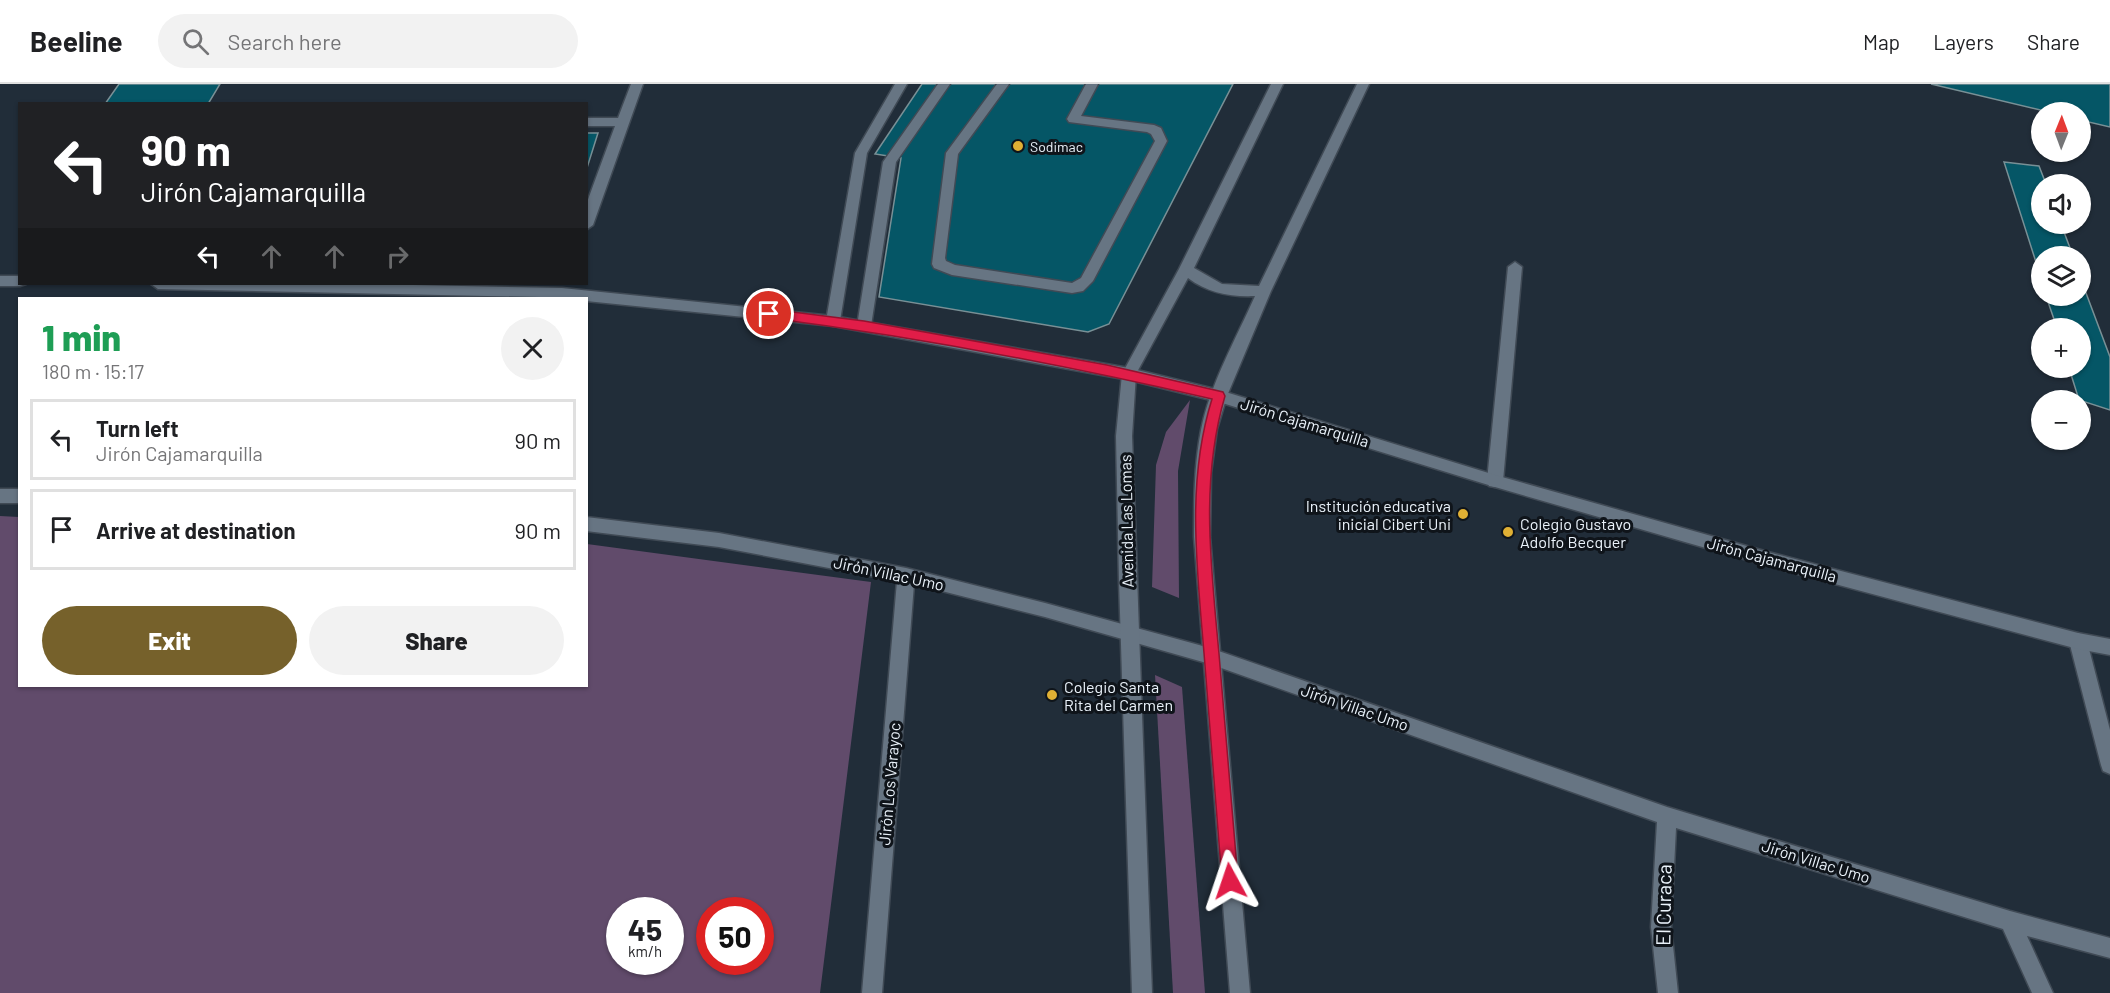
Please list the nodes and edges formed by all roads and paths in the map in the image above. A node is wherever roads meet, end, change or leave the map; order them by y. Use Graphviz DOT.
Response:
graph roads {
  1 [pos="637,84"];
  2 [pos="901,84"];
  3 [pos="944,84"];
  4 [pos="1003,84"];
  5 [pos="1092,84"];
  6 [pos="1277,84"];
  7 [pos="1363,84"];
  8 [pos="588,122"];
  9 [pos="623,122"];
  10 [pos="588,219"];
  11 [pos="1515,267"];
  12 [pos="1186,270"];
  13 [pos="0,281"];
  14 [pos="18,281"];
  15 [pos="295,285"];
  16 [pos="564,288"];
  17 [pos="1264,291"];
  18 [pos="833,321"];
  19 [pos="864,326"];
  20 [pos="1129,374"];
  21 [pos="1219,396"];
  22 [pos="1494,481"];
  23 [pos="0,496"];
  24 [pos="18,496"];
  25 [pos="588,524"];
  26 [pos="906,575"];
  27 [pos="1129,634"];
  28 [pos="2078,641"];
  29 [pos="2110,647"];
  30 [pos="1210,656"];
  31 [pos="2110,765"];
  32 [pos="1667,816"];
  33 [pos="2010,921"];
  34 [pos="2110,948"];
  35 [pos="872,993"];
  36 [pos="1142,993"];
  37 [pos="1240,993"];
  38 [pos="1668,993"];
  39 [pos="2043,993"];
  1 -- 9 [label="street"];
  2 -- 18 [label="street"];
  3 -- 19 [label="street"];
  4 -- 5 [label="street"];
  6 -- 12 [label="street, Avenida Las Lomas"];
  7 -- 17 [label="street"];
  8 -- 9 [label="street"];
  9 -- 10 [label="street"];
  11 -- 22 [label="street"];
  12 -- 17 [label="street"];
  12 -- 20 [label="street, Avenida Las Lomas"];
  13 -- 14 [label="street"];
  15 -- 16 [label="street, Jirón Cajamarquilla"];
  16 -- 18 [label="street, Jirón Cajamarquilla"];
  17 -- 21 [label="street"];
  18 -- 19 [label="street, Jirón Cajamarquilla"];
  19 -- 20 [label="street, Jirón Cajamarquilla"];
  20 -- 21 [label="street, Jirón Cajamarquilla"];
  20 -- 27 [label="street, Avenida Las Lomas"];
  21 -- 22 [label="street, Jirón Cajamarquilla"];
  21 -- 30 [label="street"];
  22 -- 28 [label="street, Jirón Cajamarquilla"];
  23 -- 24 [label="street"];
  25 -- 26 [label="street, Jirón Villac Umo"];
  26 -- 27 [label="street, Jirón Villac Umo"];
  26 -- 35 [label="street, Jirón Los Varayoc"];
  27 -- 30 [label="street, Jirón Villac Umo"];
  27 -- 36 [label="street, Avenida Las Lomas"];
  28 -- 29 [label="street, Jirón Cajamarquilla"];
  28 -- 31 [label="street"];
  30 -- 32 [label="street, Jirón Villac Umo"];
  30 -- 37 [label="street"];
  32 -- 33 [label="street, Jirón Villac Umo"];
  32 -- 38 [label="street, El Curaca"];
  33 -- 34 [label="street, Jirón Villac Umo"];
  33 -- 39 [label="street"];
}
